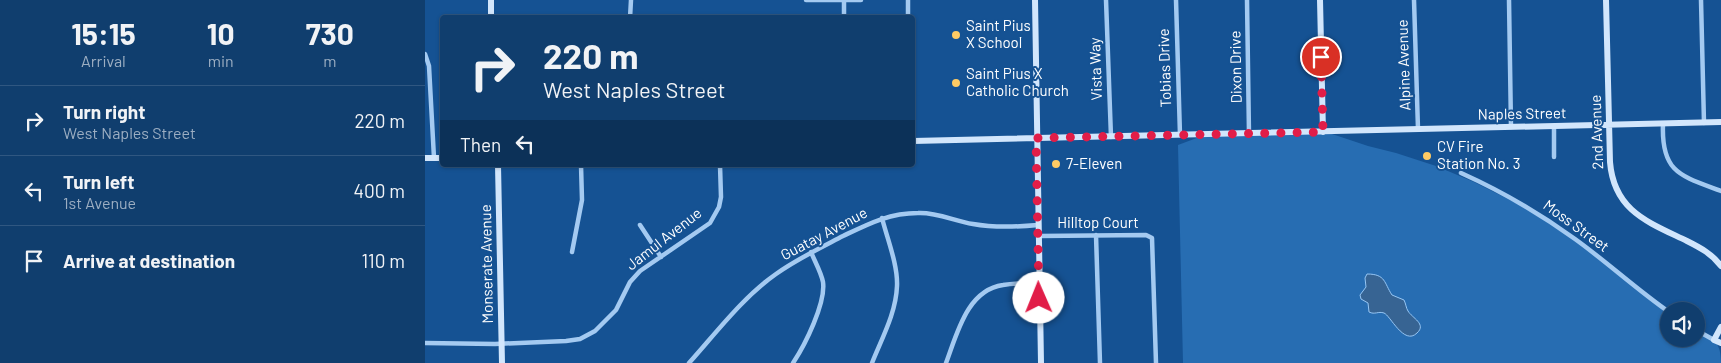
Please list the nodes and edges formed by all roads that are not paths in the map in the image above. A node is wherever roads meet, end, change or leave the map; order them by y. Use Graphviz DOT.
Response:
graph roads {
  1 [pos="491,0"];
  2 [pos="631,0"];
  3 [pos="806,0"];
  4 [pos="844,0"];
  5 [pos="861,0"];
  6 [pos="908,0"];
  7 [pos="1035,0"];
  8 [pos="1106,0"];
  9 [pos="1176,0"];
  10 [pos="1247,0"];
  11 [pos="1320,0"];
  12 [pos="1414,0"];
  13 [pos="1509,0"];
  14 [pos="1606,0"];
  15 [pos="1701,0"];
  16 [pos="491,15"];
  17 [pos="630,15"];
  18 [pos="844,15"];
  19 [pos="908,15"];
  20 [pos="425,54"];
  21 [pos="425,99"];
  22 [pos="431,99"];
  23 [pos="1721,122"];
  24 [pos="1704,123"];
  25 [pos="1663,124"];
  26 [pos="1609,125"];
  27 [pos="1554,126"];
  28 [pos="1511,127"];
  29 [pos="1418,129"];
  30 [pos="1323,132"];
  31 [pos="1249,134"];
  32 [pos="1180,135"];
  33 [pos="1111,137"];
  34 [pos="1036,138"];
  35 [pos="915,141"];
  36 [pos="1554,157"];
  37 [pos="425,158"];
  38 [pos="434,158"];
  39 [pos="440,158"];
  40 [pos="497,167"];
  41 [pos="581,167"];
  42 [pos="720,167"];
  43 [pos="1461,173"];
  44 [pos="1721,191"];
  45 [pos="882,218"];
  46 [pos="640,224"];
  47 [pos="1038,225"];
  48 [pos="1096,235"];
  49 [pos="1039,236"];
  50 [pos="572,252"];
  51 [pos="811,252"];
  52 [pos="661,257"];
  53 [pos="1721,266"];
  54 [pos="1038,282"];
  55 [pos="1660,306"];
  56 [pos="1721,327"];
  57 [pos="1705,335"];
  58 [pos="1714,340"];
  59 [pos="425,343"];
  60 [pos="502,343"];
  61 [pos="1721,343"];
  62 [pos="502,363"];
  63 [pos="689,363"];
  64 [pos="793,363"];
  65 [pos="872,363"];
  66 [pos="946,363"];
  67 [pos="1041,363"];
  68 [pos="1100,363"];
  69 [pos="1156,363"];
  1 -- 16 [label="street"];
  2 -- 17 [label="street"];
  3 -- 4 [label="street"];
  4 -- 5 [label="street"];
  4 -- 18 [label="street"];
  6 -- 19 [label="street"];
  7 -- 34 [label="street"];
  8 -- 33 [label="street, Vista Way"];
  9 -- 32 [label="street, Tobias Drive"];
  10 -- 31 [label="street, Dixon Drive"];
  11 -- 30 [label="street"];
  12 -- 29 [label="street, Alpine Avenue"];
  13 -- 28 [label="street"];
  14 -- 26 [label="street, 2nd Avenue"];
  15 -- 24 [label="street"];
  20 -- 22 [label="street"];
  21 -- 22 [label="street"];
  22 -- 38 [label="street"];
  23 -- 24 [label="street, Naples Street"];
  24 -- 25 [label="street, Naples Street"];
  25 -- 26 [label="street, Naples Street"];
  25 -- 44 [label="street"];
  26 -- 27 [label="street, Naples Street"];
  26 -- 53 [label="street, 2nd Avenue"];
  27 -- 28 [label="street, Naples Street"];
  27 -- 36 [label="street"];
  28 -- 29 [label="street, Naples Street"];
  29 -- 30 [label="street, Naples Street"];
  30 -- 31 [label="street, Naples Street"];
  31 -- 32 [label="street, Naples Street"];
  32 -- 33 [label="street, Naples Street"];
  33 -- 34 [label="street, Naples Street"];
  34 -- 35 [label="street, Naples Street"];
  34 -- 47 [label="street"];
  37 -- 38 [label="street"];
  38 -- 39 [label="street"];
  40 -- 60 [label="street, Monserate Avenue"];
  41 -- 50 [label="street"];
  42 -- 52 [label="street, Jamul Avenue"];
  43 -- 55 [label="street, Moss Street"];
  45 -- 47 [label="street, Guatay Avenue"];
  45 -- 51 [label="street, Guatay Avenue"];
  45 -- 65 [label="street"];
  46 -- 52 [label="street"];
  47 -- 49 [label="street"];
  48 -- 49 [label="street, Hilltop Court"];
  48 -- 68 [label="street"];
  48 -- 69 [label="street, Hilltop Court"];
  49 -- 54 [label="street"];
  51 -- 63 [label="street, Guatay Avenue"];
  51 -- 64 [label="street"];
  52 -- 60 [label="street, Jamul Avenue"];
  54 -- 66 [label="street"];
  54 -- 67 [label="street"];
  56 -- 58 [label="street"];
  57 -- 58 [label="street"];
  58 -- 61 [label="street"];
  59 -- 60 [label="street, Jamul Avenue"];
  60 -- 62 [label="street, Monserate Avenue"];
}
